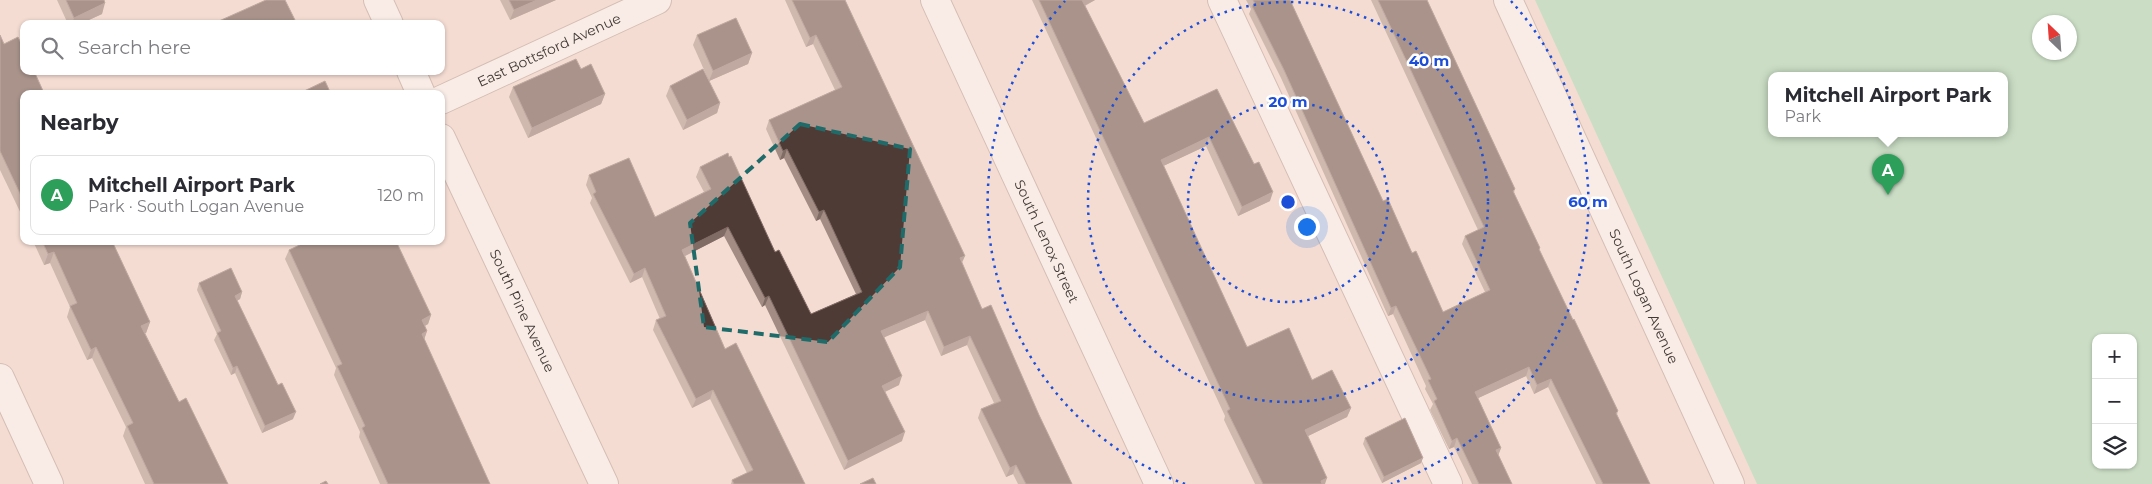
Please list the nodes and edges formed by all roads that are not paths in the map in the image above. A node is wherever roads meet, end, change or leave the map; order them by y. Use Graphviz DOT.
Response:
graph roads {
  1 [pos="378,0"];
  2 [pos="657,0"];
  3 [pos="935,0"];
  4 [pos="1222,0"];
  5 [pos="1508,0"];
  6 [pos="387,20"];
  7 [pos="413,75"];
  8 [pos="419,90"];
  9 [pos="445,98"];
  10 [pos="445,146"];
  11 [pos="0,378"];
  12 [pos="49,484"];
  13 [pos="604,484"];
  14 [pos="1159,484"];
  15 [pos="1448,484"];
  16 [pos="1730,484"];
  1 -- 6 [label="street"];
  2 -- 9 [label="street, East Bottsford Avenue"];
  3 -- 14 [label="street, South Lenox Street"];
  4 -- 15 [label="street"];
  5 -- 16 [label="street, South Logan Avenue"];
  7 -- 8 [label="street"];
  10 -- 13 [label="street, South Pine Avenue"];
  11 -- 12 [label="street"];
}
